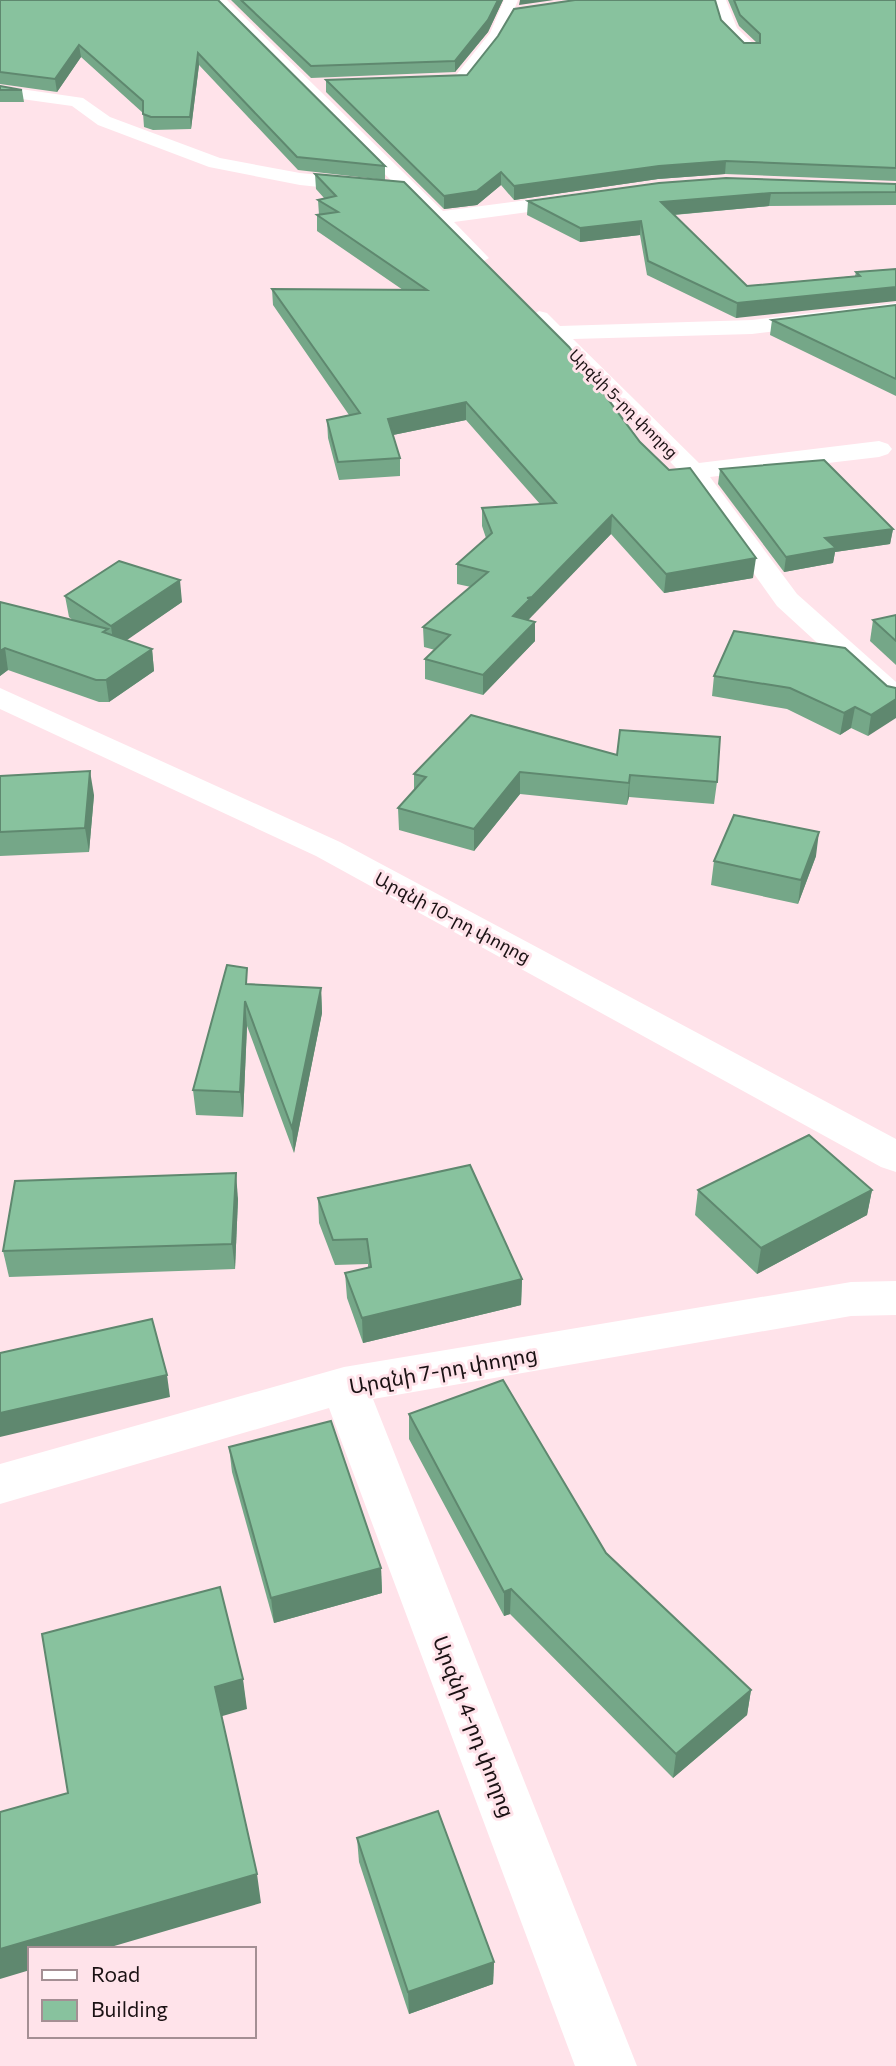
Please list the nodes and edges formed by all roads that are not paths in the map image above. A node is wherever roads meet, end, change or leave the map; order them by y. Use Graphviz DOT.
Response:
graph roads {
  1 [pos="219,0"];
  2 [pos="719,0"];
  3 [pos="513,8"];
  4 [pos="751,50"];
  5 [pos="399,83"];
  6 [pos="332,85"];
  7 [pos="305,86"];
  8 [pos="0,91"];
  9 [pos="408,190"];
  10 [pos="598,196"];
  11 [pos="439,218"];
  12 [pos="496,275"];
  13 [pos="525,304"];
  14 [pos="896,310"];
  15 [pos="554,333"];
  16 [pos="879,449"];
  17 [pos="693,471"];
  18 [pos="0,697"];
  19 [pos="896,698"];
  20 [pos="896,1157"];
  21 [pos="896,1297"];
  22 [pos="344,1385"];
  23 [pos="0,1484"];
  24 [pos="606,2066"];
  1 -- 7 [label="street"];
  2 -- 4 [label="street"];
  3 -- 5 [label="street"];
  6 -- 7 [label="street"];
  7 -- 9 [label="street"];
  8 -- 9 [label="street"];
  9 -- 11 [label="street"];
  10 -- 11 [label="street"];
  11 -- 12 [label="street"];
  13 -- 15 [label="street, Արզնի 5-րդ փողոց"];
  14 -- 15 [label="street"];
  15 -- 17 [label="street, Արզնի 5-րդ փողոց"];
  16 -- 17 [label="street"];
  17 -- 19 [label="street, Արզնի 5-րդ փողոց"];
  18 -- 20 [label="street, Արզնի 10-րդ փողոց"];
  21 -- 22 [label="street, Արզնի 7-րդ փողոց"];
  22 -- 23 [label="street, Արզնի 7-րդ փողոց"];
  22 -- 24 [label="street, Արզնի 4-րդ փողոց"];
}
